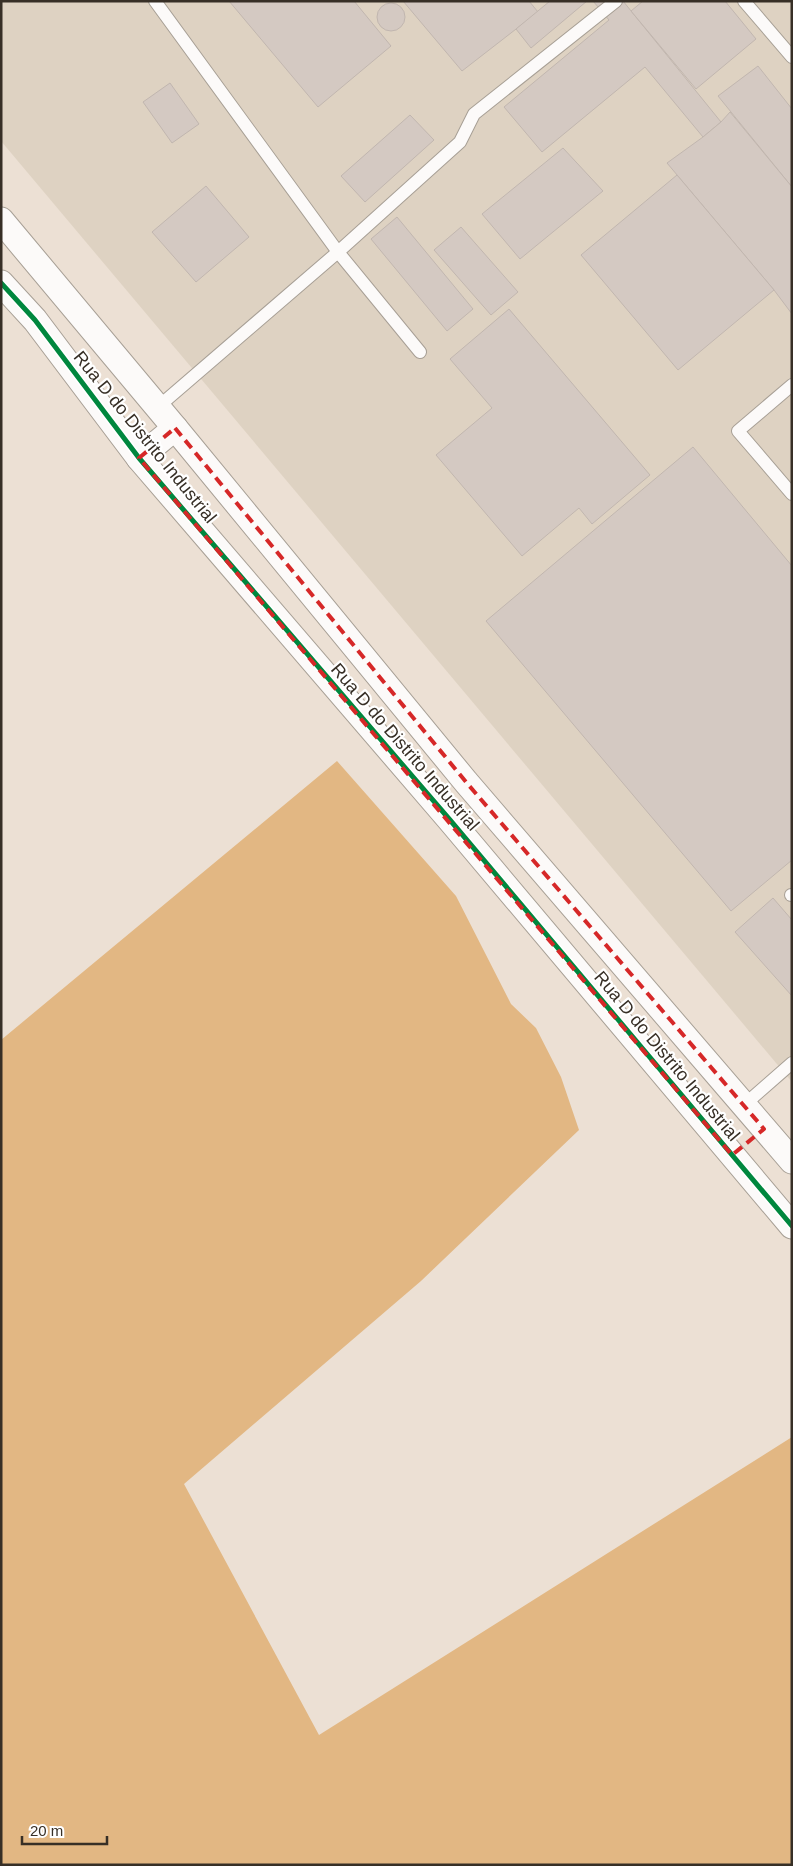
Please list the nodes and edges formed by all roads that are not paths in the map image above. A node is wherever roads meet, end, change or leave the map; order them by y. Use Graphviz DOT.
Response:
graph roads {
  1 [pos="155,1"];
  2 [pos="616,1"];
  3 [pos="744,1"];
  4 [pos="792,57"];
  5 [pos="1,220"];
  6 [pos="338,252"];
  7 [pos="1,283"];
  8 [pos="420,352"];
  9 [pos="792,385"];
  10 [pos="158,407"];
  11 [pos="175,428"];
  12 [pos="139,458"];
  13 [pos="792,494"];
  14 [pos="478,796"];
  15 [pos="450,820"];
  16 [pos="792,1063"];
  17 [pos="744,1106"];
  18 [pos="764,1129"];
  19 [pos="732,1155"];
  20 [pos="792,1161"];
  21 [pos="792,1226"];
  1 -- 6 [label="lane"];
  2 -- 6 [label="lane"];
  3 -- 4 [label="lane"];
  5 -- 10 [label="street, Rua D do Distrito Industrial"];
  6 -- 8 [label="lane"];
  6 -- 10 [label="lane"];
  7 -- 12 [label="street, Rua D do Distrito Industrial"];
  9 -- 13 [label="lane"];
  10 -- 11 [label="street, Rua D do Distrito Industrial"];
  11 -- 12 [label="street"];
  11 -- 14 [label="street, Rua D do Distrito Industrial"];
  12 -- 15 [label="street, Rua D do Distrito Industrial"];
  14 -- 15 [label="street"];
  14 -- 17 [label="street, Rua D do Distrito Industrial"];
  15 -- 19 [label="street, Rua D do Distrito Industrial"];
  16 -- 17 [label="lane"];
  17 -- 18 [label="street, Rua D do Distrito Industrial"];
  18 -- 19 [label="street"];
  18 -- 20 [label="street, Rua D do Distrito Industrial"];
  19 -- 21 [label="street, Rua D do Distrito Industrial"];
}
